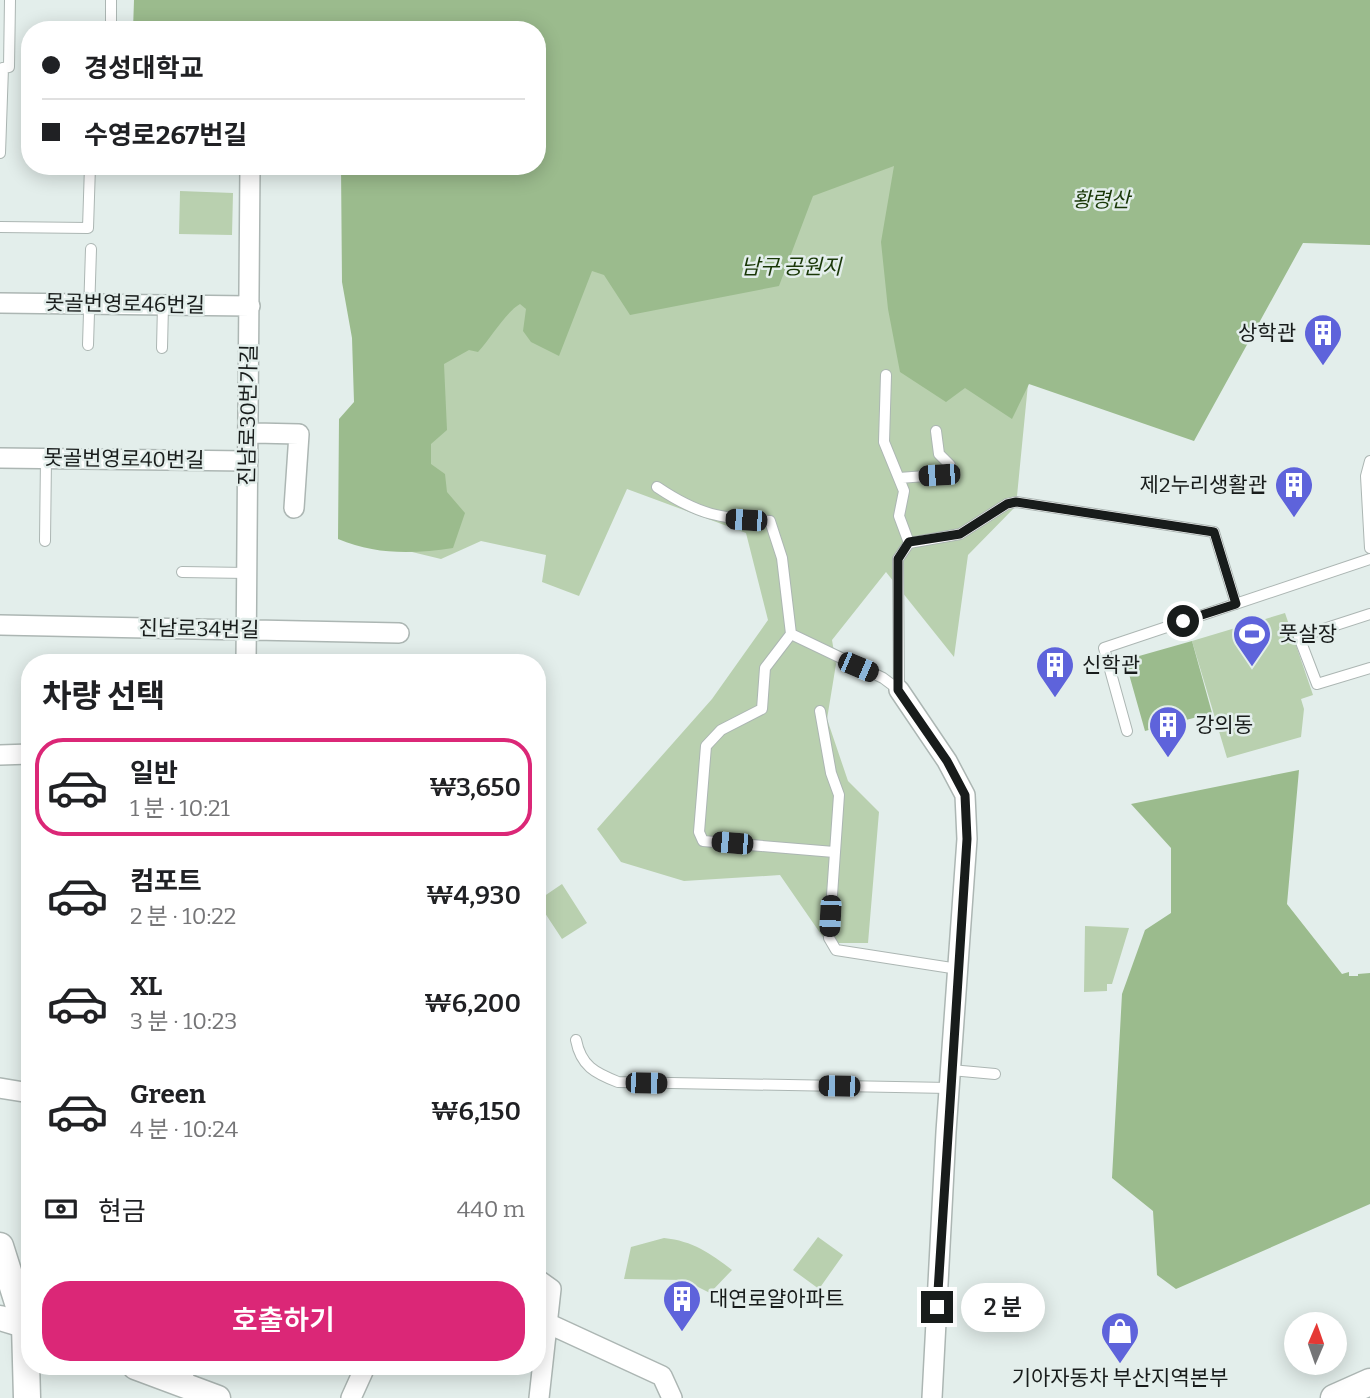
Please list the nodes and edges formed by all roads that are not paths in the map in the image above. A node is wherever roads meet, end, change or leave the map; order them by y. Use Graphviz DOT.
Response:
graph roads {
  1 [pos="10,0"];
  2 [pos="111,0"];
  3 [pos="111,21"];
  4 [pos="0,153"];
  5 [pos="90,175"];
  6 [pos="250,175"];
  7 [pos="0,227"];
  8 [pos="91,249"];
  9 [pos="0,303"];
  10 [pos="89,304"];
  11 [pos="163,305"];
  12 [pos="250,306"];
  13 [pos="88,345"];
  14 [pos="162,348"];
  15 [pos="886,375"];
  16 [pos="936,431"];
  17 [pos="248,433"];
  18 [pos="0,458"];
  19 [pos="46,458"];
  20 [pos="248,461"];
  21 [pos="1370,461"];
  22 [pos="899,478"];
  23 [pos="657,487"];
  24 [pos="294,508"];
  25 [pos="45,541"];
  26 [pos="909,542"];
  27 [pos="1370,548"];
  28 [pos="1370,559"];
  29 [pos="181,572"];
  30 [pos="247,573"];
  31 [pos="1236,604"];
  32 [pos="1370,614"];
  33 [pos="0,625"];
  34 [pos="247,630"];
  35 [pos="399,633"];
  36 [pos="791,634"];
  37 [pos="246,654"];
  38 [pos="1370,668"];
  39 [pos="898,690"];
  40 [pos="820,711"];
  41 [pos="1127,731"];
  42 [pos="21,754"];
  43 [pos="0,755"];
  44 [pos="834,852"];
  45 [pos="958,969"];
  46 [pos="576,1040"];
  47 [pos="995,1074"];
  48 [pos="950,1079"];
  49 [pos="0,1088"];
  50 [pos="21,1092"];
  51 [pos="0,1246"];
  52 [pos="546,1310"];
  53 [pos="18,1323"];
  54 [pos="547,1323"];
  55 [pos="546,1327"];
  56 [pos="21,1348"];
  57 [pos="24,1375"];
  58 [pos="361,1375"];
  59 [pos="540,1375"];
  60 [pos="183,1376"];
  61 [pos="1370,1382"];
  62 [pos="929,1392"];
  63 [pos="27,1398"];
  64 [pos="219,1398"];
  65 [pos="351,1398"];
  66 [pos="539,1398"];
  67 [pos="672,1398"];
  68 [pos="1334,1398"];
  1 -- 4 [label="lane"];
  2 -- 3 [label="lane"];
  5 -- 7 [label="lane"];
  6 -- 12 [label="street, 진남로30번가길"];
  8 -- 10 [label="lane"];
  9 -- 10 [label="street, 못골번영로46번길"];
  10 -- 11 [label="street, 못골번영로46번길"];
  10 -- 13 [label="lane"];
  11 -- 12 [label="street, 못골번영로46번길"];
  11 -- 14 [label="lane"];
  12 -- 17 [label="street, 진남로30번가길"];
  15 -- 22 [label="lane"];
  16 -- 22 [label="lane"];
  17 -- 20 [label="street, 진남로30번가길"];
  17 -- 24 [label="street"];
  18 -- 19 [label="street, 못골번영로40번길"];
  19 -- 20 [label="street, 못골번영로40번길"];
  19 -- 25 [label="lane"];
  20 -- 30 [label="street, 진남로30번가길"];
  21 -- 27 [label="lane"];
  22 -- 26 [label="lane"];
  23 -- 36 [label="lane"];
  26 -- 31 [label="lane"];
  26 -- 39 [label="lane"];
  28 -- 31 [label="lane"];
  29 -- 30 [label="lane"];
  30 -- 34 [label="street, 진남로30번가길"];
  31 -- 41 [label="lane"];
  32 -- 38 [label="lane"];
  33 -- 34 [label="street, 진남로34번길"];
  34 -- 35 [label="street, 진남로34번길"];
  34 -- 37 [label="street, 진남로30번가길"];
  36 -- 39 [label="lane"];
  36 -- 44 [label="lane"];
  39 -- 45 [label="street"];
  40 -- 44 [label="lane"];
  42 -- 43 [label="street"];
  44 -- 45 [label="lane"];
  45 -- 48 [label="street"];
  46 -- 48 [label="lane"];
  47 -- 48 [label="lane"];
  48 -- 62 [label="street"];
  49 -- 50 [label="street"];
  51 -- 53 [label="main road"];
  52 -- 54 [label="street"];
  53 -- 56 [label="main road"];
  54 -- 55 [label="street"];
  54 -- 67 [label="street"];
  57 -- 63 [label="main road"];
  58 -- 65 [label="street"];
  59 -- 66 [label="street"];
  60 -- 64 [label="street"];
  61 -- 68 [label="main road"];
}
